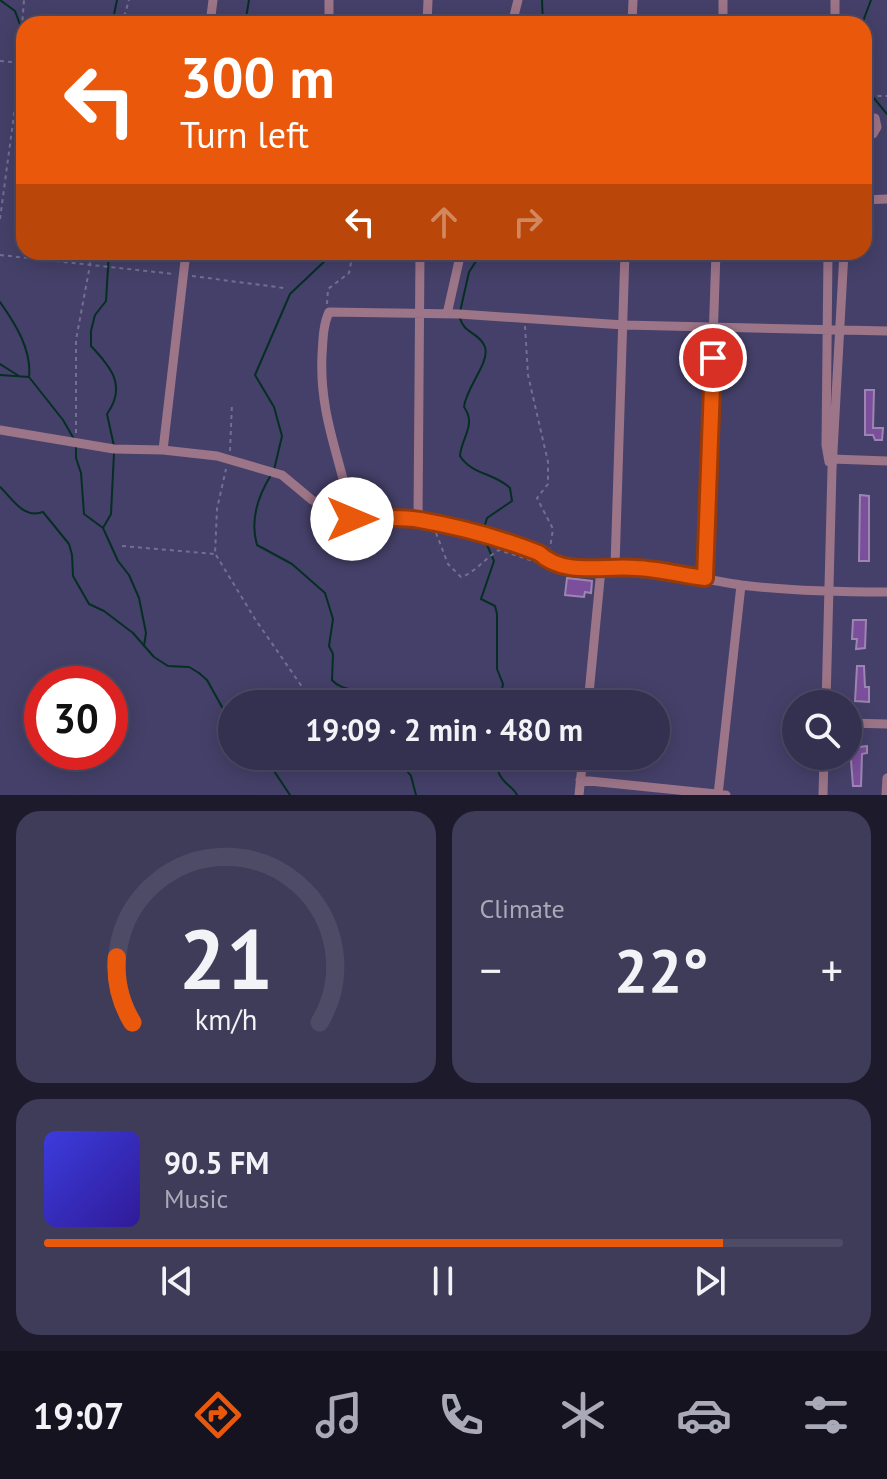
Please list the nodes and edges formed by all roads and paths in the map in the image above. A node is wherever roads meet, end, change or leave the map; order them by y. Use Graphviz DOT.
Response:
graph roads {
  1 [pos="16,88"];
  2 [pos="875,118"];
  3 [pos="872,134"];
  4 [pos="0,219"];
  5 [pos="45,260"];
  6 [pos="90,260"];
  7 [pos="185,260"];
  8 [pos="351,260"];
  9 [pos="420,260"];
  10 [pos="459,260"];
  11 [pos="625,260"];
  12 [pos="716,260"];
  13 [pos="828,260"];
  14 [pos="844,260"];
  15 [pos="90,265"];
  16 [pos="183,275"];
  17 [pos="284,288"];
  18 [pos="329,312"];
  19 [pos="418,313"];
  20 [pos="447,314"];
  21 [pos="524,318"];
  22 [pos="624,325"];
  23 [pos="714,327"];
  24 [pos="827,330"];
  25 [pos="841,330"];
  26 [pos="887,331"];
  27 [pos="232,403"];
  28 [pos="0,430"];
  29 [pos="76,443"];
  30 [pos="163,450"];
  31 [pos="229,460"];
  32 [pos="887,461"];
  33 [pos="832,464"];
  34 [pos="352,519"];
  35 [pos="418,520"];
  36 [pos="435,524"];
  37 [pos="122,546"];
  38 [pos="215,554"];
  39 [pos="546,560"];
  40 [pos="615,566"];
  41 [pos="601,569"];
  42 [pos="705,578"];
  43 [pos="741,585"];
  44 [pos="828,591"];
  45 [pos="887,592"];
  46 [pos="304,690"];
  47 [pos="589,690"];
  48 [pos="826,690"];
  49 [pos="862,723"];
  50 [pos="887,724"];
  51 [pos="581,770"];
  52 [pos="824,770"];
  53 [pos="887,778"];
  54 [pos="580,780"];
  55 [pos="579,795"];
  56 [pos="718,795"];
  57 [pos="726,795"];
  58 [pos="823,795"];
  59 [pos="886,795"];
  1 -- 4 [label="path"];
  2 -- 3 [label="street"];
  5 -- 15 [label="path"];
  6 -- 15 [label="path"];
  7 -- 16 [label="street"];
  8 -- 18 [label="path"];
  9 -- 19 [label="street"];
  10 -- 20 [label="street"];
  11 -- 22 [label="street"];
  12 -- 23 [label="street"];
  13 -- 24 [label="street"];
  14 -- 25 [label="street"];
  15 -- 16 [label="path"];
  15 -- 29 [label="path"];
  16 -- 17 [label="path"];
  16 -- 30 [label="street"];
  18 -- 19 [label="street"];
  18 -- 34 [label="street"];
  19 -- 20 [label="street"];
  19 -- 35 [label="street"];
  20 -- 21 [label="street"];
  21 -- 22 [label="street"];
  21 -- 39 [label="path"];
  22 -- 23 [label="street"];
  22 -- 40 [label="street"];
  23 -- 24 [label="street"];
  23 -- 42 [label="street"];
  24 -- 25 [label="street"];
  24 -- 33 [label="street"];
  25 -- 26 [label="street"];
  25 -- 33 [label="street"];
  27 -- 31 [label="path"];
  28 -- 29 [label="street"];
  29 -- 30 [label="street"];
  30 -- 31 [label="street"];
  31 -- 34 [label="street"];
  31 -- 38 [label="path"];
  32 -- 33 [label="street"];
  33 -- 44 [label="street"];
  34 -- 35 [label="street"];
  35 -- 36 [label="street"];
  36 -- 39 [label="street"];
  36 -- 39 [label="path"];
  37 -- 38 [label="path"];
  38 -- 46 [label="path"];
  39 -- 41 [label="street"];
  40 -- 41 [label="street"];
  40 -- 42 [label="street"];
  41 -- 47 [label="street"];
  42 -- 43 [label="street"];
  43 -- 44 [label="street"];
  43 -- 56 [label="street"];
  44 -- 45 [label="street"];
  44 -- 48 [label="street"];
  49 -- 50 [label="street"];
  51 -- 54 [label="street"];
  52 -- 58 [label="street"];
  53 -- 59 [label="street"];
  54 -- 55 [label="street"];
  54 -- 56 [label="street"];
  56 -- 57 [label="street"];
}
